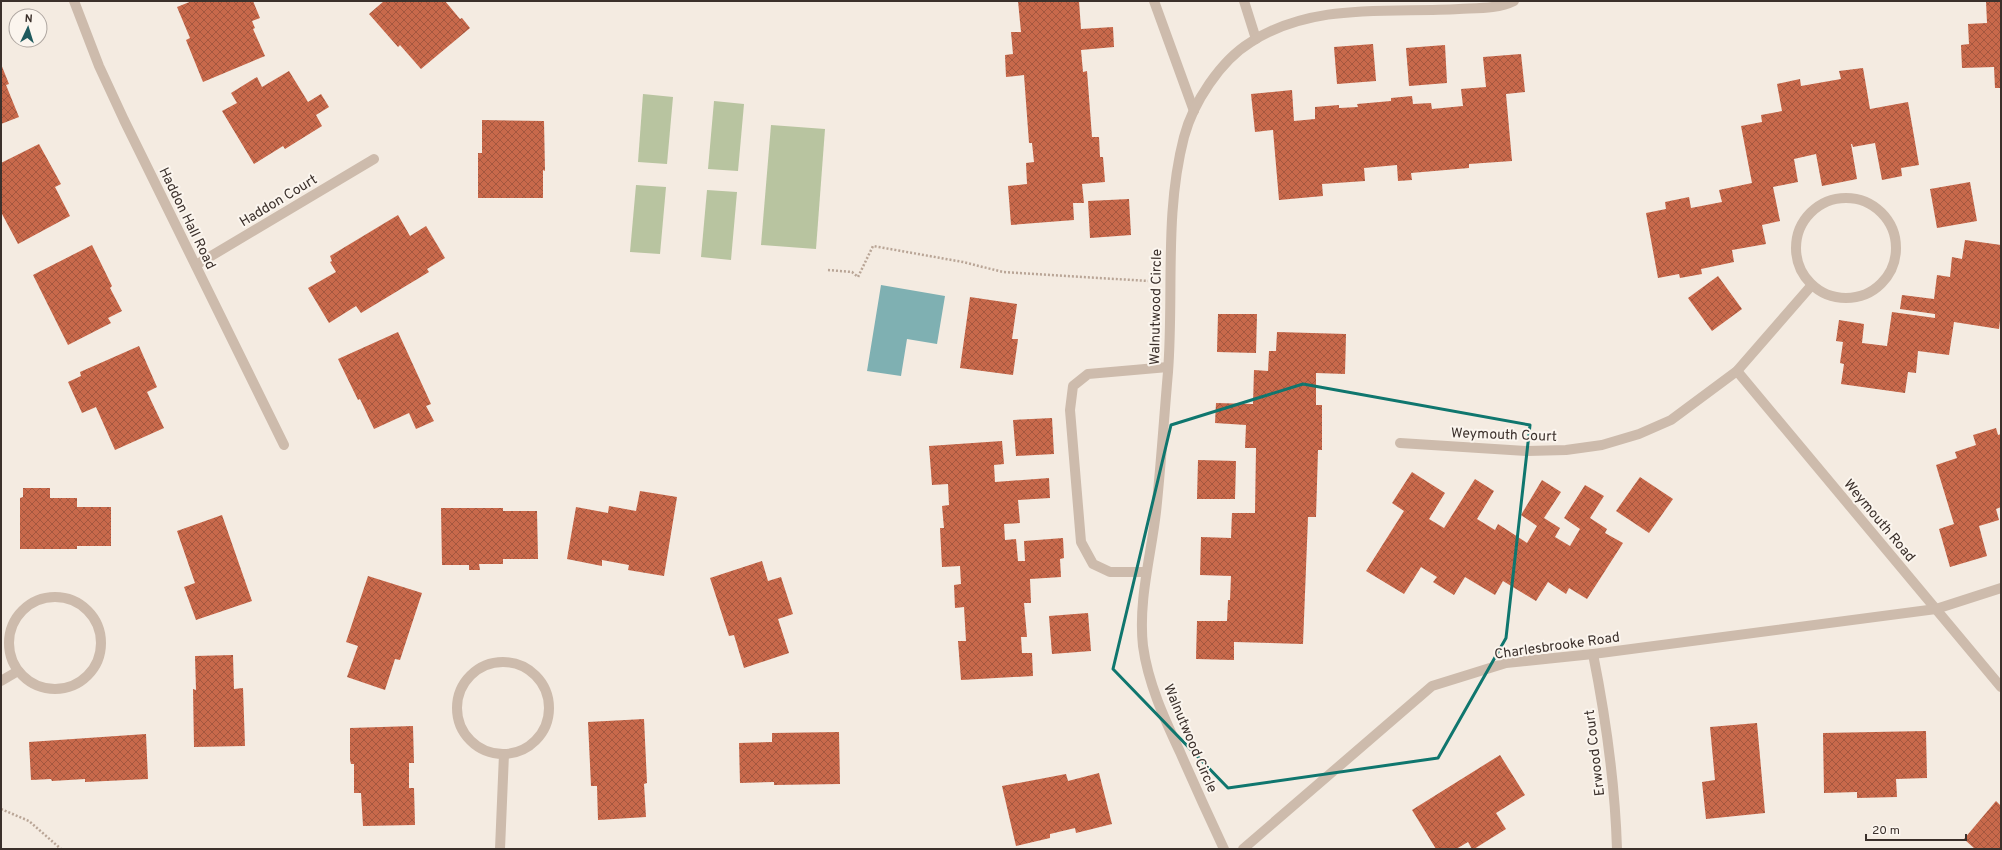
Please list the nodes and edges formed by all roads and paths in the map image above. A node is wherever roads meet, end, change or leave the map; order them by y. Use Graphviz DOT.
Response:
graph roads {
  1 [pos="74,1"];
  2 [pos="1154,1"];
  3 [pos="1244,1"];
  4 [pos="1514,1"];
  5 [pos="1256,39"];
  6 [pos="1194,111"];
  7 [pos="374,159"];
  8 [pos="196,265"];
  9 [pos="828,270"];
  10 [pos="1171,282"];
  11 [pos="1811,286"];
  12 [pos="1168,367"];
  13 [pos="1737,371"];
  14 [pos="1400,443"];
  15 [pos="284,445"];
  16 [pos="1146,572"];
  17 [pos="2001,588"];
  18 [pos="1936,609"];
  19 [pos="1593,654"];
  20 [pos="18,671"];
  21 [pos="1,681"];
  22 [pos="2001,686"];
  23 [pos="504,754"];
  24 [pos="1,809"];
  25 [pos="61,849"];
  26 [pos="500,849"];
  27 [pos="1224,849"];
  28 [pos="1243,849"];
  29 [pos="1617,849"];
  1 -- 8 [label="street, Haddon Hall Road"];
  2 -- 6 [label="street"];
  3 -- 5 [label="street"];
  4 -- 5 [label="street, Walnutwood Circle"];
  5 -- 6 [label="street, Walnutwood Circle"];
  6 -- 10 [label="street, Walnutwood Circle"];
  7 -- 8 [label="street, Haddon Court"];
  8 -- 15 [label="street, Haddon Hall Road"];
  9 -- 10 [label="path"];
  10 -- 12 [label="street, Walnutwood Circle"];
  11 -- 11 [label="street"];
  11 -- 13 [label="street, Weymouth Court"];
  12 -- 16 [label="street, Walnutwood Circle"];
  12 -- 16 [label="street"];
  13 -- 14 [label="street, Weymouth Court"];
  13 -- 18 [label="street, Weymouth Road"];
  16 -- 27 [label="street, Walnutwood Circle"];
  17 -- 18 [label="street"];
  18 -- 19 [label="street, Charlesbrooke Road"];
  18 -- 22 [label="street, Weymouth Road"];
  19 -- 28 [label="street, Charlesbrooke Road"];
  19 -- 29 [label="street, Erwood Court"];
  20 -- 20 [label="street"];
  20 -- 21 [label="street"];
  23 -- 23 [label="street"];
  23 -- 26 [label="street"];
  24 -- 25 [label="path"];
}
